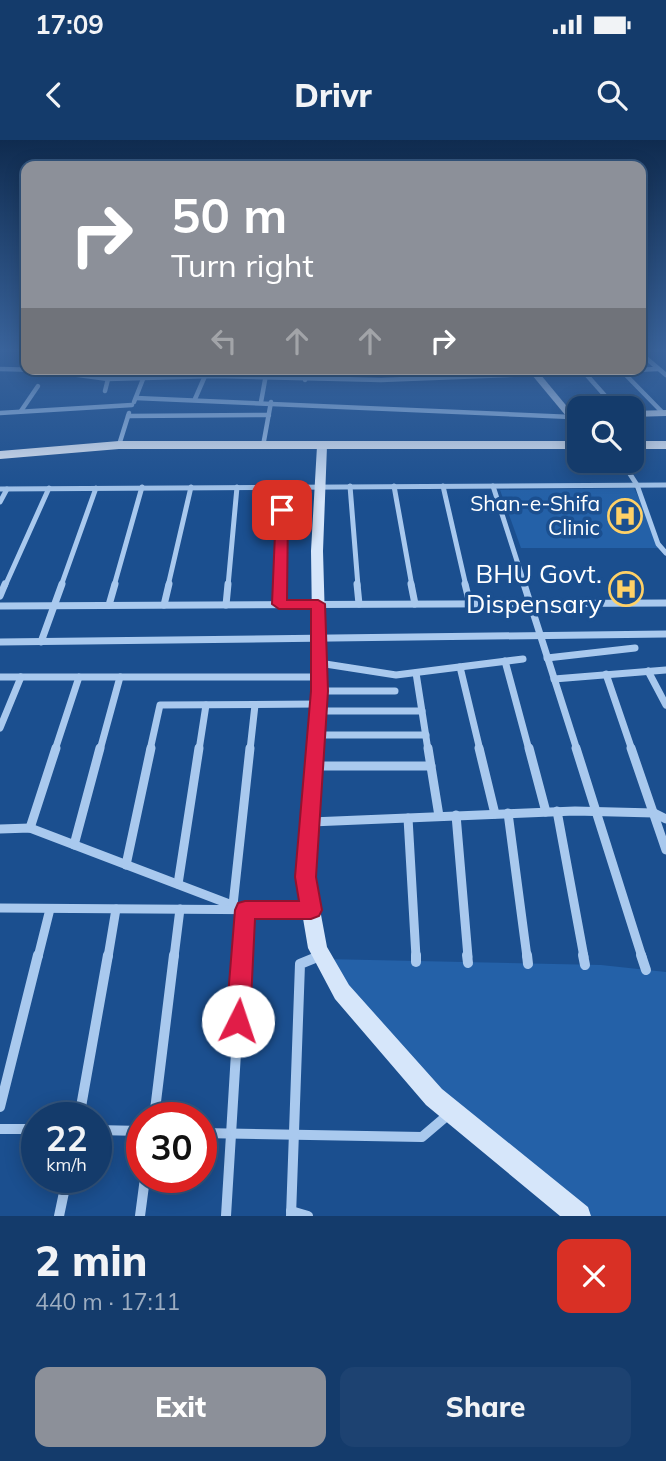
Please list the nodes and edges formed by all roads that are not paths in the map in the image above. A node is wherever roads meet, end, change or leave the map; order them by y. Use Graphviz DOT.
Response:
graph roads {
  1 [pos="28,401"];
  2 [pos="134,401"];
  3 [pos="263,401"];
  4 [pos="271,402"];
  5 [pos="132,405"];
  6 [pos="22,411"];
  7 [pos="0,413"];
  8 [pos="664,413"];
  9 [pos="644,414"];
  10 [pos="269,415"];
  11 [pos="128,416"];
  12 [pos="567,416"];
  13 [pos="119,445"];
  14 [pos="567,445"];
  15 [pos="644,445"];
  16 [pos="666,445"];
  17 [pos="262,446"];
  18 [pos="322,446"];
  19 [pos="0,455"];
  20 [pos="629,473"];
  21 [pos="320,485"];
  22 [pos="637,485"];
  23 [pos="666,485"];
  24 [pos="283,486"];
  25 [pos="350,486"];
  26 [pos="394,486"];
  27 [pos="443,486"];
  28 [pos="493,486"];
  29 [pos="142,487"];
  30 [pos="191,487"];
  31 [pos="237,487"];
  32 [pos="49,488"];
  33 [pos="96,488"];
  34 [pos="0,489"];
  35 [pos="7,489"];
  36 [pos="0,502"];
  37 [pos="662,544"];
  38 [pos="666,553"];
  39 [pos="0,596"];
  40 [pos="666,603"];
  41 [pos="279,604"];
  42 [pos="318,604"];
  43 [pos="359,604"];
  44 [pos="415,604"];
  45 [pos="470,604"];
  46 [pos="530,604"];
  47 [pos="108,605"];
  48 [pos="164,605"];
  49 [pos="226,605"];
  50 [pos="0,606"];
  51 [pos="54,606"];
  52 [pos="666,634"];
  53 [pos="540,636"];
  54 [pos="319,640"];
  55 [pos="0,642"];
  56 [pos="41,642"];
  57 [pos="635,648"];
  58 [pos="547,658"];
  59 [pos="523,659"];
  60 [pos="505,661"];
  61 [pos="460,667"];
  62 [pos="666,670"];
  63 [pos="648,671"];
  64 [pos="416,673"];
  65 [pos="606,674"];
  66 [pos="0,677"];
  67 [pos="21,677"];
  68 [pos="79,677"];
  69 [pos="120,677"];
  70 [pos="554,679"];
  71 [pos="319,689"];
  72 [pos="395,691"];
  73 [pos="206,705"];
  74 [pos="255,705"];
  75 [pos="666,705"];
  76 [pos="422,710"];
  77 [pos="0,728"];
  78 [pos="316,735"];
  79 [pos="426,735"];
  80 [pos="314,766"];
  81 [pos="431,766"];
  82 [pos="557,811"];
  83 [pos="598,811"];
  84 [pos="546,812"];
  85 [pos="508,813"];
  86 [pos="654,813"];
  87 [pos="495,814"];
  88 [pos="456,815"];
  89 [pos="439,816"];
  90 [pos="408,818"];
  91 [pos="666,819"];
  92 [pos="309,822"];
  93 [pos="30,828"];
  94 [pos="0,829"];
  95 [pos="75,845"];
  96 [pos="666,850"];
  97 [pos="126,865"];
  98 [pos="178,884"];
  99 [pos="233,905"];
  100 [pos="0,908"];
  101 [pos="50,909"];
  102 [pos="116,909"];
  103 [pos="180,909"];
  104 [pos="245,910"];
  105 [pos="311,910"];
  106 [pos="322,956"];
  107 [pos="416,962"];
  108 [pos="468,963"];
  109 [pos="528,964"];
  110 [pos="585,965"];
  111 [pos="646,970"];
  112 [pos="82,1102"];
  113 [pos="155,1102"];
  114 [pos="0,1107"];
  115 [pos="452,1111"];
  116 [pos="0,1129"];
  117 [pos="21,1129"];
  118 [pos="217,1133"];
  119 [pos="231,1133"];
  120 [pos="294,1134"];
  121 [pos="64,1193"];
  122 [pos="143,1193"];
  123 [pos="291,1213"];
  124 [pos="578,1215"];
  125 [pos="59,1216"];
  126 [pos="140,1216"];
  127 [pos="226,1216"];
  128 [pos="308,1216"];
  1 -- 6 [label="street"];
  2 -- 5 [label="street"];
  3 -- 4 [label="street"];
  4 -- 10 [label="street"];
  4 -- 12 [label="street"];
  5 -- 6 [label="street"];
  5 -- 11 [label="street"];
  6 -- 7 [label="street"];
  8 -- 9 [label="street"];
  10 -- 11 [label="street"];
  10 -- 17 [label="street"];
  11 -- 13 [label="street"];
  13 -- 17 [label="main road"];
  13 -- 19 [label="main road"];
  14 -- 18 [label="main road"];
  15 -- 16 [label="main road"];
  17 -- 18 [label="main road"];
  18 -- 21 [label="street"];
  20 -- 22 [label="street"];
  21 -- 24 [label="street"];
  21 -- 25 [label="street"];
  21 -- 42 [label="street"];
  22 -- 23 [label="street"];
  22 -- 28 [label="street"];
  22 -- 37 [label="street"];
  24 -- 31 [label="street"];
  24 -- 41 [label="street"];
  25 -- 26 [label="street"];
  25 -- 43 [label="street"];
  26 -- 27 [label="street"];
  26 -- 44 [label="street"];
  27 -- 28 [label="street"];
  27 -- 45 [label="street"];
  28 -- 46 [label="street"];
  29 -- 30 [label="street"];
  29 -- 33 [label="street"];
  29 -- 47 [label="street"];
  30 -- 31 [label="street"];
  30 -- 48 [label="street"];
  31 -- 49 [label="street"];
  32 -- 33 [label="street"];
  32 -- 35 [label="street"];
  32 -- 39 [label="street"];
  33 -- 51 [label="street"];
  34 -- 35 [label="street"];
  35 -- 36 [label="street"];
  37 -- 38 [label="street"];
  40 -- 46 [label="street"];
  41 -- 42 [label="street"];
  41 -- 49 [label="street"];
  42 -- 43 [label="street"];
  42 -- 54 [label="street"];
  43 -- 44 [label="street"];
  44 -- 45 [label="street"];
  45 -- 46 [label="street"];
  46 -- 53 [label="street"];
  47 -- 48 [label="street"];
  47 -- 51 [label="street"];
  48 -- 49 [label="street"];
  50 -- 51 [label="street"];
  51 -- 56 [label="street"];
  52 -- 53 [label="street"];
  53 -- 54 [label="street"];
  53 -- 58 [label="street"];
  54 -- 56 [label="street"];
  54 -- 71 [label="street"];
  55 -- 56 [label="street"];
  57 -- 58 [label="street"];
  58 -- 70 [label="street"];
  59 -- 60 [label="street"];
  60 -- 61 [label="street"];
  60 -- 84 [label="street"];
  61 -- 64 [label="street"];
  61 -- 87 [label="street"];
  62 -- 63 [label="street"];
  63 -- 65 [label="street"];
  63 -- 75 [label="street"];
  64 -- 71 [label="street"];
  64 -- 76 [label="street"];
  65 -- 70 [label="street"];
  65 -- 86 [label="street"];
  66 -- 67 [label="street"];
  67 -- 68 [label="street"];
  67 -- 77 [label="street"];
  68 -- 69 [label="street"];
  68 -- 93 [label="street"];
  69 -- 71 [label="street"];
  69 -- 95 [label="street"];
  70 -- 83 [label="street"];
  71 -- 72 [label="street"];
  71 -- 74 [label="street"];
  71 -- 76 [label="street"];
  71 -- 78 [label="street"];
  73 -- 74 [label="street"];
  73 -- 97 [label="street"];
  73 -- 98 [label="street"];
  74 -- 99 [label="street"];
  76 -- 79 [label="street"];
  78 -- 79 [label="street"];
  78 -- 80 [label="street"];
  79 -- 81 [label="street"];
  80 -- 81 [label="street"];
  80 -- 92 [label="street"];
  81 -- 89 [label="street"];
  82 -- 83 [label="street"];
  82 -- 84 [label="street"];
  82 -- 110 [label="street"];
  83 -- 86 [label="street"];
  83 -- 111 [label="street"];
  84 -- 85 [label="street"];
  85 -- 87 [label="street"];
  85 -- 109 [label="street"];
  86 -- 91 [label="street"];
  86 -- 96 [label="street"];
  87 -- 88 [label="street"];
  88 -- 89 [label="street"];
  88 -- 108 [label="street"];
  89 -- 90 [label="street"];
  90 -- 92 [label="street"];
  90 -- 107 [label="street"];
  92 -- 105 [label="street"];
  93 -- 94 [label="street"];
  93 -- 95 [label="street"];
  95 -- 97 [label="street"];
  97 -- 98 [label="street"];
  98 -- 99 [label="street"];
  99 -- 104 [label="street"];
  100 -- 101 [label="street"];
  101 -- 102 [label="street"];
  101 -- 114 [label="street"];
  102 -- 103 [label="street"];
  102 -- 112 [label="street"];
  103 -- 104 [label="street"];
  103 -- 113 [label="street"];
  104 -- 105 [label="street"];
  104 -- 119 [label="street"];
  105 -- 106 [label="street"];
  106 -- 115 [label="street"];
  106 -- 120 [label="street"];
  115 -- 120 [label="street"];
  115 -- 124 [label="street"];
  116 -- 117 [label="street"];
  118 -- 119 [label="street"];
  119 -- 120 [label="street"];
  119 -- 127 [label="street"];
  120 -- 123 [label="street"];
  121 -- 125 [label="street"];
  122 -- 126 [label="street"];
  123 -- 128 [label="street"];
}
